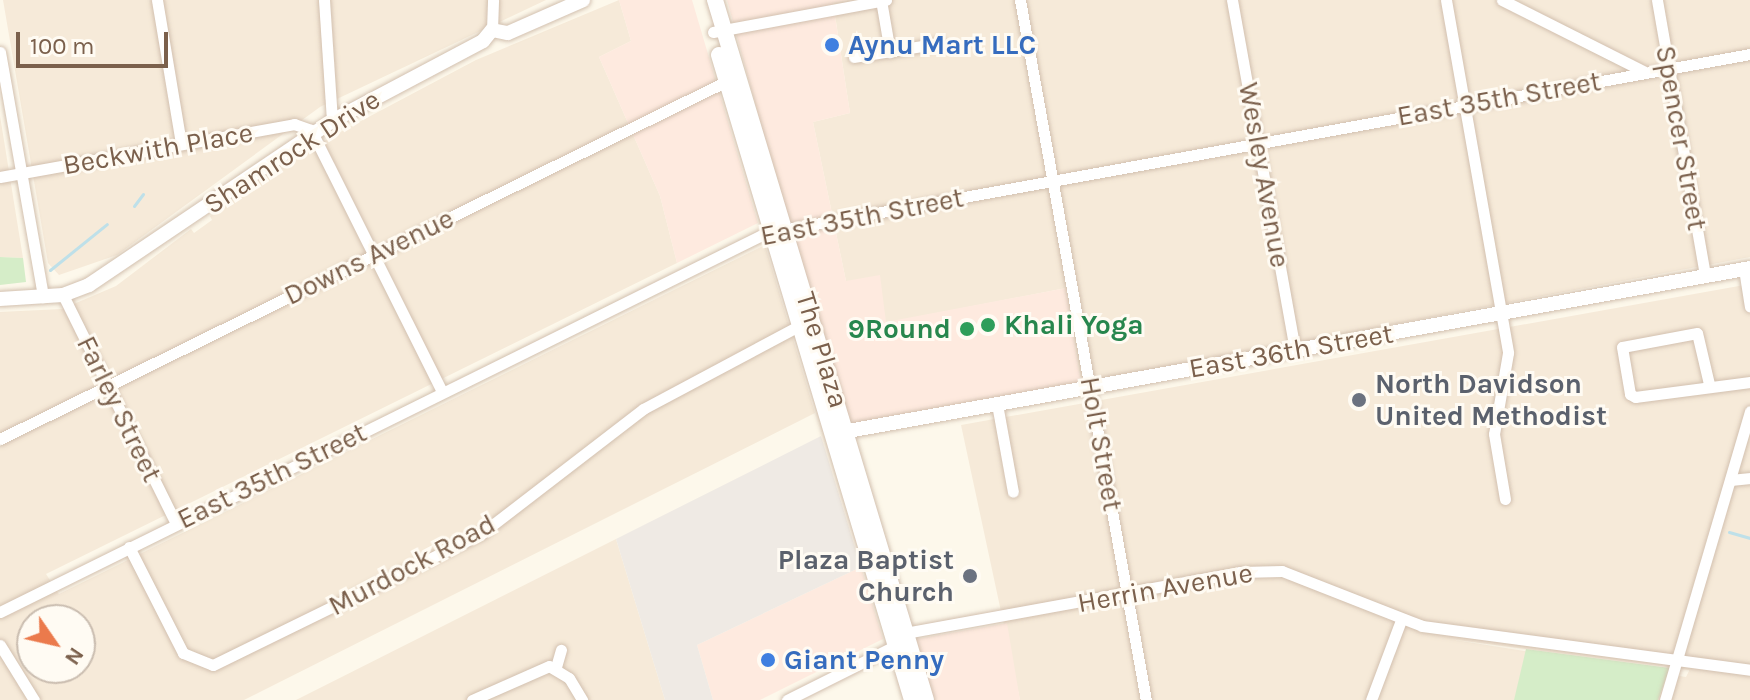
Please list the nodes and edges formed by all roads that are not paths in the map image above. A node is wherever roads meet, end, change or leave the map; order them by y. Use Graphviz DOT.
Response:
graph roads {
  1 [pos="157,0"];
  2 [pos="324,0"];
  3 [pos="493,0"];
  4 [pos="583,0"];
  5 [pos="703,0"];
  6 [pos="715,0"];
  7 [pos="883,0"];
  8 [pos="1020,0"];
  9 [pos="1232,0"];
  10 [pos="1446,0"];
  11 [pos="1502,0"];
  12 [pos="1657,0"];
  13 [pos="492,30"];
  14 [pos="718,30"];
  15 [pos="940,43"];
  16 [pos="0,52"];
  17 [pos="890,52"];
  18 [pos="1750,54"];
  19 [pos="854,57"];
  20 [pos="1668,68"];
  21 [pos="1645,72"];
  22 [pos="732,78"];
  23 [pos="1463,106"];
  24 [pos="332,121"];
  25 [pos="313,132"];
  26 [pos="1258,143"];
  27 [pos="181,144"];
  28 [pos="21,174"];
  29 [pos="0,177"];
  30 [pos="1053,180"];
  31 [pos="778,231"];
  32 [pos="373,255"];
  33 [pos="1747,269"];
  34 [pos="1705,276"];
  35 [pos="63,295"];
  36 [pos="43,297"];
  37 [pos="0,299"];
  38 [pos="1750,307"];
  39 [pos="1500,314"];
  40 [pos="806,322"];
  41 [pos="1295,349"];
  42 [pos="1750,382"];
  43 [pos="1709,384"];
  44 [pos="108,386"];
  45 [pos="1091,387"];
  46 [pos="442,392"];
  47 [pos="997,404"];
  48 [pos="1750,411"];
  49 [pos="840,432"];
  50 [pos="0,439"];
  51 [pos="1750,478"];
  52 [pos="1731,480"];
  53 [pos="1013,492"];
  54 [pos="1505,499"];
  55 [pos="176,524"];
  56 [pos="129,547"];
  57 [pos="1128,594"];
  58 [pos="0,612"];
  59 [pos="1401,620"];
  60 [pos="901,639"];
  61 [pos="0,645"];
  62 [pos="561,650"];
  63 [pos="1680,661"];
  64 [pos="556,667"];
  65 [pos="1750,670"];
  66 [pos="34,700"];
  67 [pos="472,700"];
  68 [pos="582,700"];
  69 [pos="787,700"];
  70 [pos="912,700"];
  71 [pos="926,700"];
  72 [pos="1146,700"];
  73 [pos="1371,700"];
  74 [pos="1665,700"];
  1 -- 27 [label="street"];
  2 -- 24 [label="street"];
  3 -- 13 [label="street"];
  4 -- 13 [label="street, Shamrock Drive"];
  5 -- 14 [label="main road, The Plaza"];
  6 -- 14 [label="main road, The Plaza"];
  7 -- 14 [label="street"];
  7 -- 17 [label="street"];
  8 -- 30 [label="street, Holt Street"];
  9 -- 26 [label="street, Wesley Avenue"];
  10 -- 23 [label="street"];
  11 -- 21 [label="street"];
  12 -- 20 [label="street, Spencer Street"];
  13 -- 24 [label="street, Shamrock Drive"];
  14 -- 22 [label="main road, The Plaza"];
  15 -- 17 [label="street"];
  16 -- 28 [label="street"];
  17 -- 19 [label="street"];
  18 -- 20 [label="street, East 35th Street"];
  20 -- 21 [label="street, East 35th Street"];
  20 -- 34 [label="street, Spencer Street"];
  21 -- 23 [label="street, East 35th Street"];
  22 -- 31 [label="main road, The Plaza"];
  22 -- 32 [label="street, Downs Avenue"];
  23 -- 26 [label="street, East 35th Street"];
  23 -- 39 [label="street"];
  24 -- 25 [label="street, Shamrock Drive"];
  25 -- 27 [label="street, Beckwith Place"];
  25 -- 32 [label="street"];
  25 -- 35 [label="street, Shamrock Drive"];
  26 -- 30 [label="street, East 35th Street"];
  26 -- 41 [label="street, Wesley Avenue"];
  27 -- 28 [label="street, Beckwith Place"];
  28 -- 29 [label="street, Beckwith Place"];
  28 -- 36 [label="street"];
  30 -- 31 [label="street, East 35th Street"];
  30 -- 45 [label="street, Holt Street"];
  31 -- 40 [label="main road, The Plaza"];
  31 -- 46 [label="street, East 35th Street"];
  32 -- 44 [label="street, Downs Avenue"];
  32 -- 46 [label="street"];
  33 -- 34 [label="street, East 36th Street"];
  33 -- 38 [label="street"];
  34 -- 39 [label="street, East 36th Street"];
  35 -- 36 [label="street, Shamrock Drive"];
  35 -- 44 [label="street, Farley Street"];
  36 -- 37 [label="street, Shamrock Drive"];
  39 -- 41 [label="street, East 36th Street"];
  39 -- 54 [label="street"];
  40 -- 49 [label="main road, The Plaza"];
  40 -- 56 [label="street, Murdock Road"];
  41 -- 45 [label="street, East 36th Street"];
  42 -- 43 [label="street"];
  43 -- 43 [label="street"];
  44 -- 50 [label="street, Downs Avenue"];
  44 -- 55 [label="street, Farley Street"];
  45 -- 47 [label="street, East 36th Street"];
  45 -- 57 [label="street, Holt Street"];
  46 -- 55 [label="street, East 35th Street"];
  47 -- 49 [label="street, East 36th Street"];
  47 -- 53 [label="street"];
  48 -- 52 [label="street"];
  49 -- 60 [label="main road, The Plaza"];
  51 -- 52 [label="street"];
  52 -- 63 [label="street"];
  55 -- 56 [label="street, East 35th Street"];
  56 -- 58 [label="street, East 35th Street"];
  57 -- 59 [label="street, Herrin Avenue"];
  57 -- 60 [label="street, Herrin Avenue"];
  57 -- 72 [label="street, Holt Street"];
  59 -- 63 [label="street, Herrin Avenue"];
  59 -- 73 [label="street"];
  60 -- 69 [label="street, Herrin Avenue"];
  60 -- 70 [label="main road, The Plaza"];
  60 -- 71 [label="main road, The Plaza"];
  61 -- 66 [label="street"];
  62 -- 64 [label="street"];
  63 -- 65 [label="street, Herrin Avenue"];
  63 -- 74 [label="street"];
  64 -- 67 [label="street"];
  64 -- 68 [label="street"];
}
